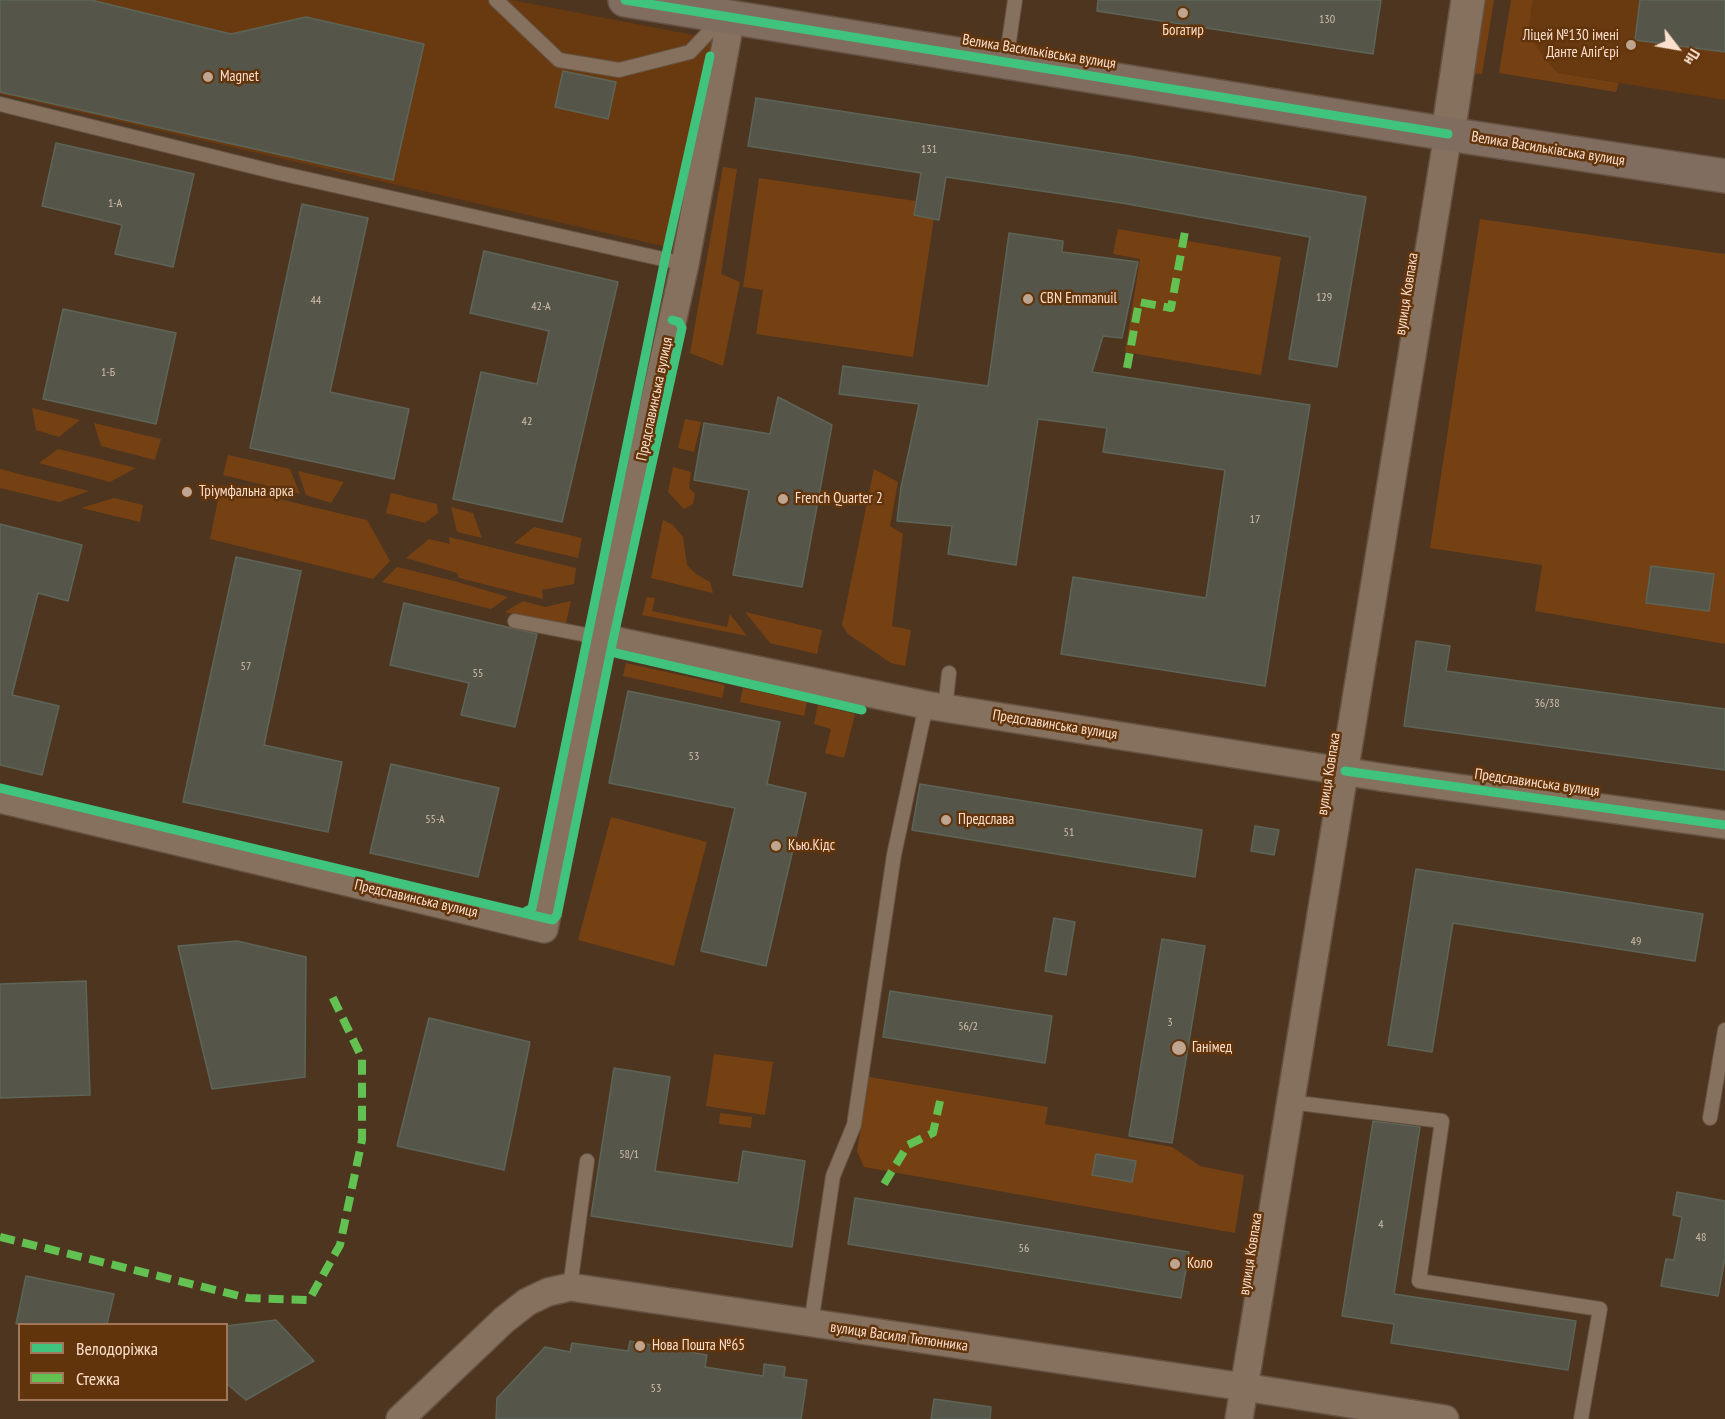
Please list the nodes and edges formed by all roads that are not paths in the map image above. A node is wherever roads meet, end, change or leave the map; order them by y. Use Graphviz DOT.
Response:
graph roads {
  1 [pos="496,0"];
  2 [pos="625,0"];
  3 [pos="1015,0"];
  4 [pos="1468,0"];
  5 [pos="727,17"];
  6 [pos="1006,62"];
  7 [pos="0,104"];
  8 [pos="1448,134"];
  9 [pos="1725,176"];
  10 [pos="685,264"];
  11 [pos="515,621"];
  12 [pos="602,638"];
  13 [pos="949,674"];
  14 [pos="935,706"];
  15 [pos="1345,771"];
  16 [pos="0,800"];
  17 [pos="1725,825"];
  18 [pos="1725,1030"];
  19 [pos="1290,1102"];
  20 [pos="1710,1118"];
  21 [pos="587,1161"];
  22 [pos="570,1287"];
  23 [pos="811,1324"];
  24 [pos="1244,1387"];
  25 [pos="400,1419"];
  26 [pos="1239,1419"];
  27 [pos="1444,1419"];
  28 [pos="1581,1419"];
  1 -- 5 [label="lane"];
  2 -- 5 [label="main road, Велика Васильківська вулиця"];
  3 -- 6 [label="lane"];
  4 -- 8 [label="street, вулиця Ковпака"];
  5 -- 6 [label="main road, Велика Васильківська вулиця"];
  5 -- 10 [label="street, Предславинська вулиця"];
  6 -- 8 [label="main road, Велика Васильківська вулиця"];
  7 -- 10 [label="lane"];
  8 -- 9 [label="main road, Велика Васильківська вулиця"];
  8 -- 15 [label="street, вулиця Ковпака"];
  10 -- 12 [label="street, Предславинська вулиця"];
  11 -- 12 [label="lane"];
  12 -- 14 [label="street, Предславинська вулиця"];
  12 -- 16 [label="street, Предславинська вулиця"];
  13 -- 14 [label="lane"];
  14 -- 15 [label="street, Предславинська вулиця"];
  14 -- 23 [label="lane"];
  15 -- 17 [label="street, Предславинська вулиця"];
  15 -- 19 [label="street, вулиця Ковпака"];
  18 -- 20 [label="lane"];
  19 -- 24 [label="street, вулиця Ковпака"];
  19 -- 28 [label="lane"];
  21 -- 22 [label="lane"];
  22 -- 23 [label="street, вулиця Василя Тютюнника"];
  22 -- 25 [label="street, вулиця Василя Тютюнника"];
  23 -- 24 [label="street, вулиця Василя Тютюнника"];
  24 -- 26 [label="street, вулиця Ковпака"];
  24 -- 27 [label="street, вулиця Василя Тютюнника"];
}
